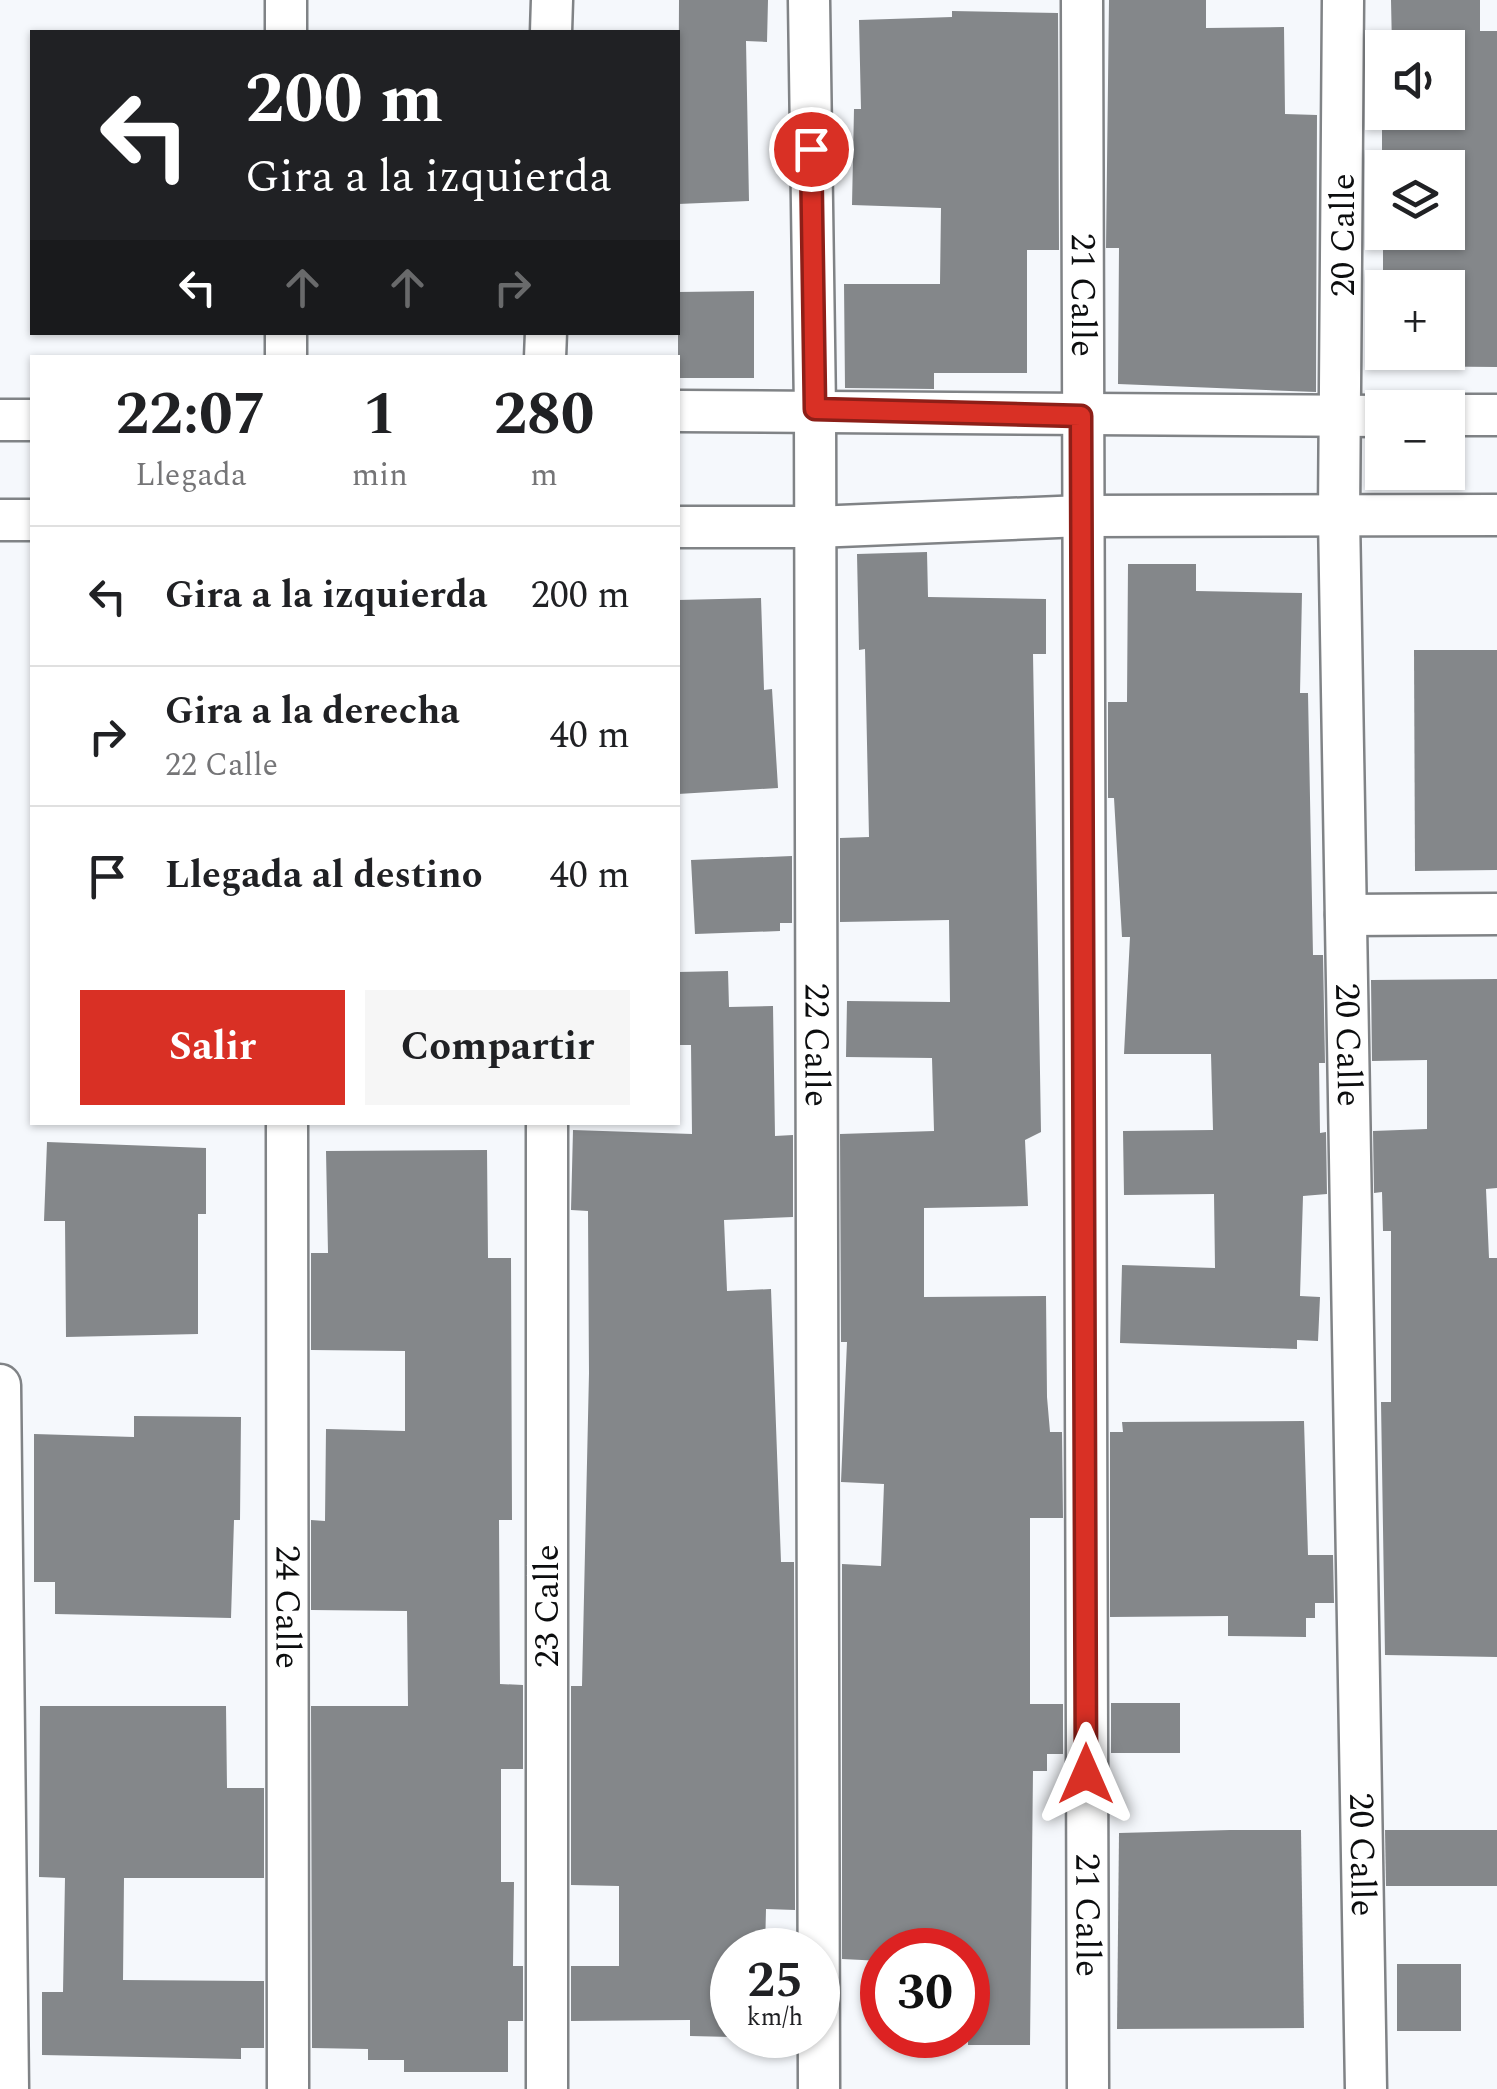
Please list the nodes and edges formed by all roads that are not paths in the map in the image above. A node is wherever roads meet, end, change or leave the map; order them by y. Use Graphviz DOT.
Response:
graph roads {
  1 [pos="286,0"];
  2 [pos="552,0"];
  3 [pos="809,0"];
  4 [pos="1082,0"];
  5 [pos="1343,0"];
  6 [pos="286,30"];
  7 [pos="551,30"];
  8 [pos="815,409"];
  9 [pos="680,410"];
  10 [pos="1497,415"];
  11 [pos="1081,416"];
  12 [pos="1363,416"];
  13 [pos="1465,416"];
  14 [pos="0,420"];
  15 [pos="30,420"];
  16 [pos="1082,516"];
  17 [pos="1339,516"];
  18 [pos="1497,516"];
  19 [pos="0,520"];
  20 [pos="30,520"];
  21 [pos="680,527"];
  22 [pos="815,527"];
  23 [pos="1497,914"];
  24 [pos="1346,916"];
  25 [pos="287,1125"];
  26 [pos="548,1125"];
  27 [pos="0,1385"];
  28 [pos="8,2089"];
  29 [pos="288,2089"];
  30 [pos="546,2089"];
  31 [pos="819,2089"];
  32 [pos="1088,2089"];
  33 [pos="1366,2089"];
  1 -- 6 [label="street"];
  2 -- 7 [label="street"];
  3 -- 8 [label="street, 22 Calle"];
  4 -- 11 [label="street, 21 Calle"];
  5 -- 12 [label="street, 20 Calle"];
  8 -- 9 [label="street"];
  8 -- 11 [label="street"];
  8 -- 22 [label="street, 22 Calle"];
  10 -- 13 [label="street"];
  11 -- 12 [label="street"];
  11 -- 16 [label="street, 21 Calle"];
  12 -- 17 [label="street, 20 Calle"];
  14 -- 15 [label="street"];
  16 -- 17 [label="street"];
  16 -- 22 [label="street"];
  16 -- 32 [label="street, 21 Calle"];
  17 -- 18 [label="street"];
  17 -- 24 [label="street, 20 Calle"];
  19 -- 20 [label="street"];
  21 -- 22 [label="street"];
  22 -- 31 [label="street, 22 Calle"];
  23 -- 24 [label="street"];
  24 -- 33 [label="street, 20 Calle"];
  25 -- 29 [label="street, 24 Calle"];
  26 -- 30 [label="street, 23 Calle"];
  27 -- 28 [label="street"];
}
